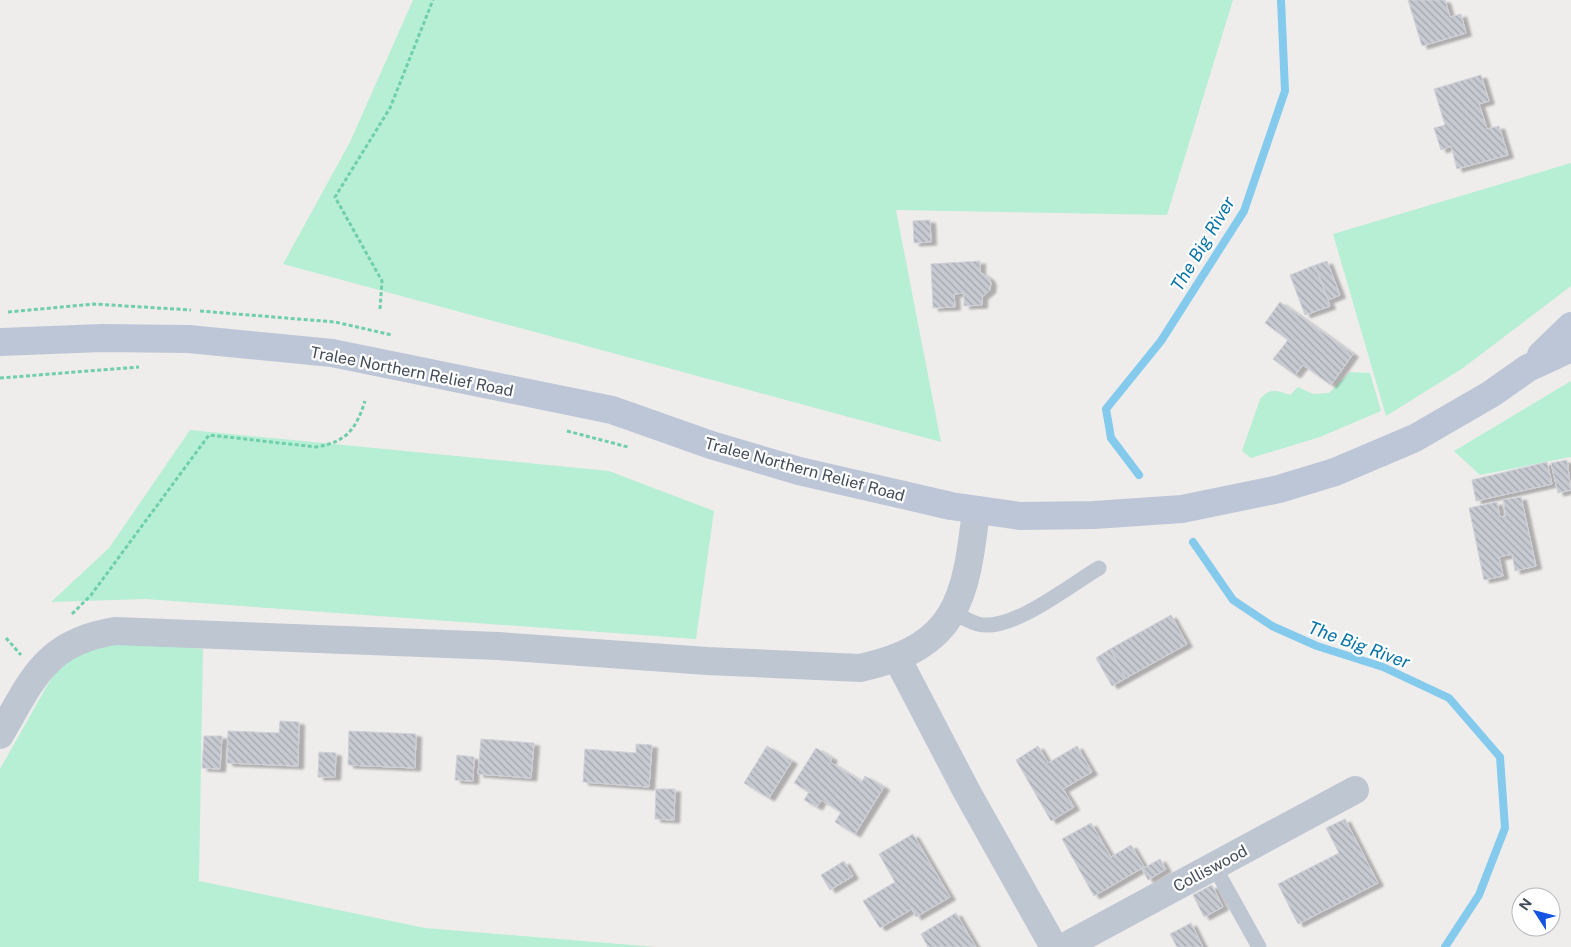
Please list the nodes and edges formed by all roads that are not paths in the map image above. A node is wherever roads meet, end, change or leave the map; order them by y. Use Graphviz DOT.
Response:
graph roads {
  1 [pos="1571,326"];
  2 [pos="0,342"];
  3 [pos="1571,348"];
  4 [pos="1528,368"];
  5 [pos="976,510"];
  6 [pos="1098,568"];
  7 [pos="953,613"];
  8 [pos="896,658"];
  9 [pos="0,735"];
  10 [pos="1355,790"];
  11 [pos="1214,866"];
  12 [pos="1054,947"];
  13 [pos="1064,947"];
  14 [pos="1259,947"];
  1 -- 4 [label="street, Tralee Northern Relief Road"];
  2 -- 5 [label="street, Tralee Northern Relief Road"];
  3 -- 4 [label="street, Tralee Northern Relief Road"];
  4 -- 5 [label="street, Tralee Northern Relief Road"];
  5 -- 7 [label="street"];
  6 -- 7 [label="lane"];
  7 -- 8 [label="street"];
  8 -- 9 [label="street"];
  8 -- 12 [label="street"];
  10 -- 11 [label="street, Colliswood"];
  11 -- 13 [label="street, Colliswood"];
  11 -- 14 [label="lane"];
}
